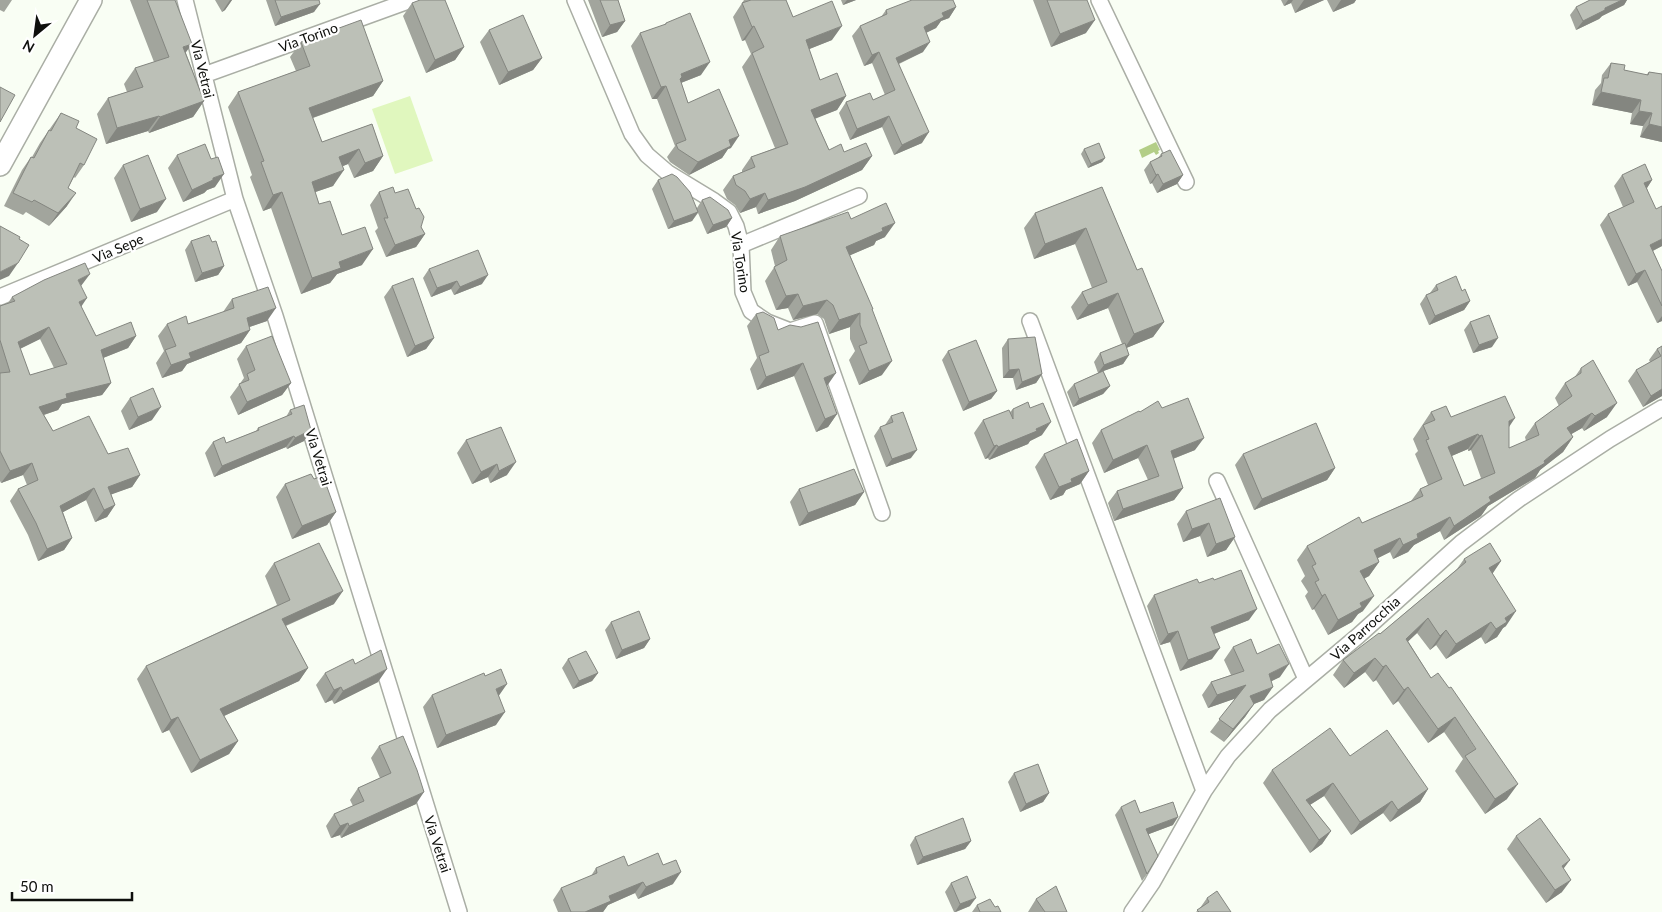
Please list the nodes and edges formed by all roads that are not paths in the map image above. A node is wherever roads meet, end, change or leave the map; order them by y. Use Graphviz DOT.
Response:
graph roads {
  1 [pos="90,0"];
  2 [pos="185,0"];
  3 [pos="411,0"];
  4 [pos="575,0"];
  5 [pos="1099,0"];
  6 [pos="204,75"];
  7 [pos="0,165"];
  8 [pos="1186,182"];
  9 [pos="859,196"];
  10 [pos="235,199"];
  11 [pos="741,245"];
  12 [pos="0,297"];
  13 [pos="1030,321"];
  14 [pos="1662,408"];
  15 [pos="1217,481"];
  16 [pos="882,513"];
  17 [pos="1306,680"];
  18 [pos="1204,791"];
  19 [pos="460,912"];
  20 [pos="1132,912"];
  1 -- 7 [label="main road"];
  2 -- 6 [label="street, Via Vetrai"];
  3 -- 6 [label="street, Via Torino"];
  4 -- 11 [label="street, Via Torino"];
  5 -- 8 [label="street"];
  6 -- 10 [label="street, Via Vetrai"];
  9 -- 11 [label="street"];
  10 -- 12 [label="street, Via Sepe"];
  10 -- 19 [label="street, Via Vetrai"];
  11 -- 16 [label="street, Via Torino"];
  13 -- 18 [label="street"];
  14 -- 17 [label="street, Via Parrocchia"];
  15 -- 17 [label="street"];
  17 -- 18 [label="street, Via Parrocchia"];
  18 -- 20 [label="street, Via Parrocchia"];
}
